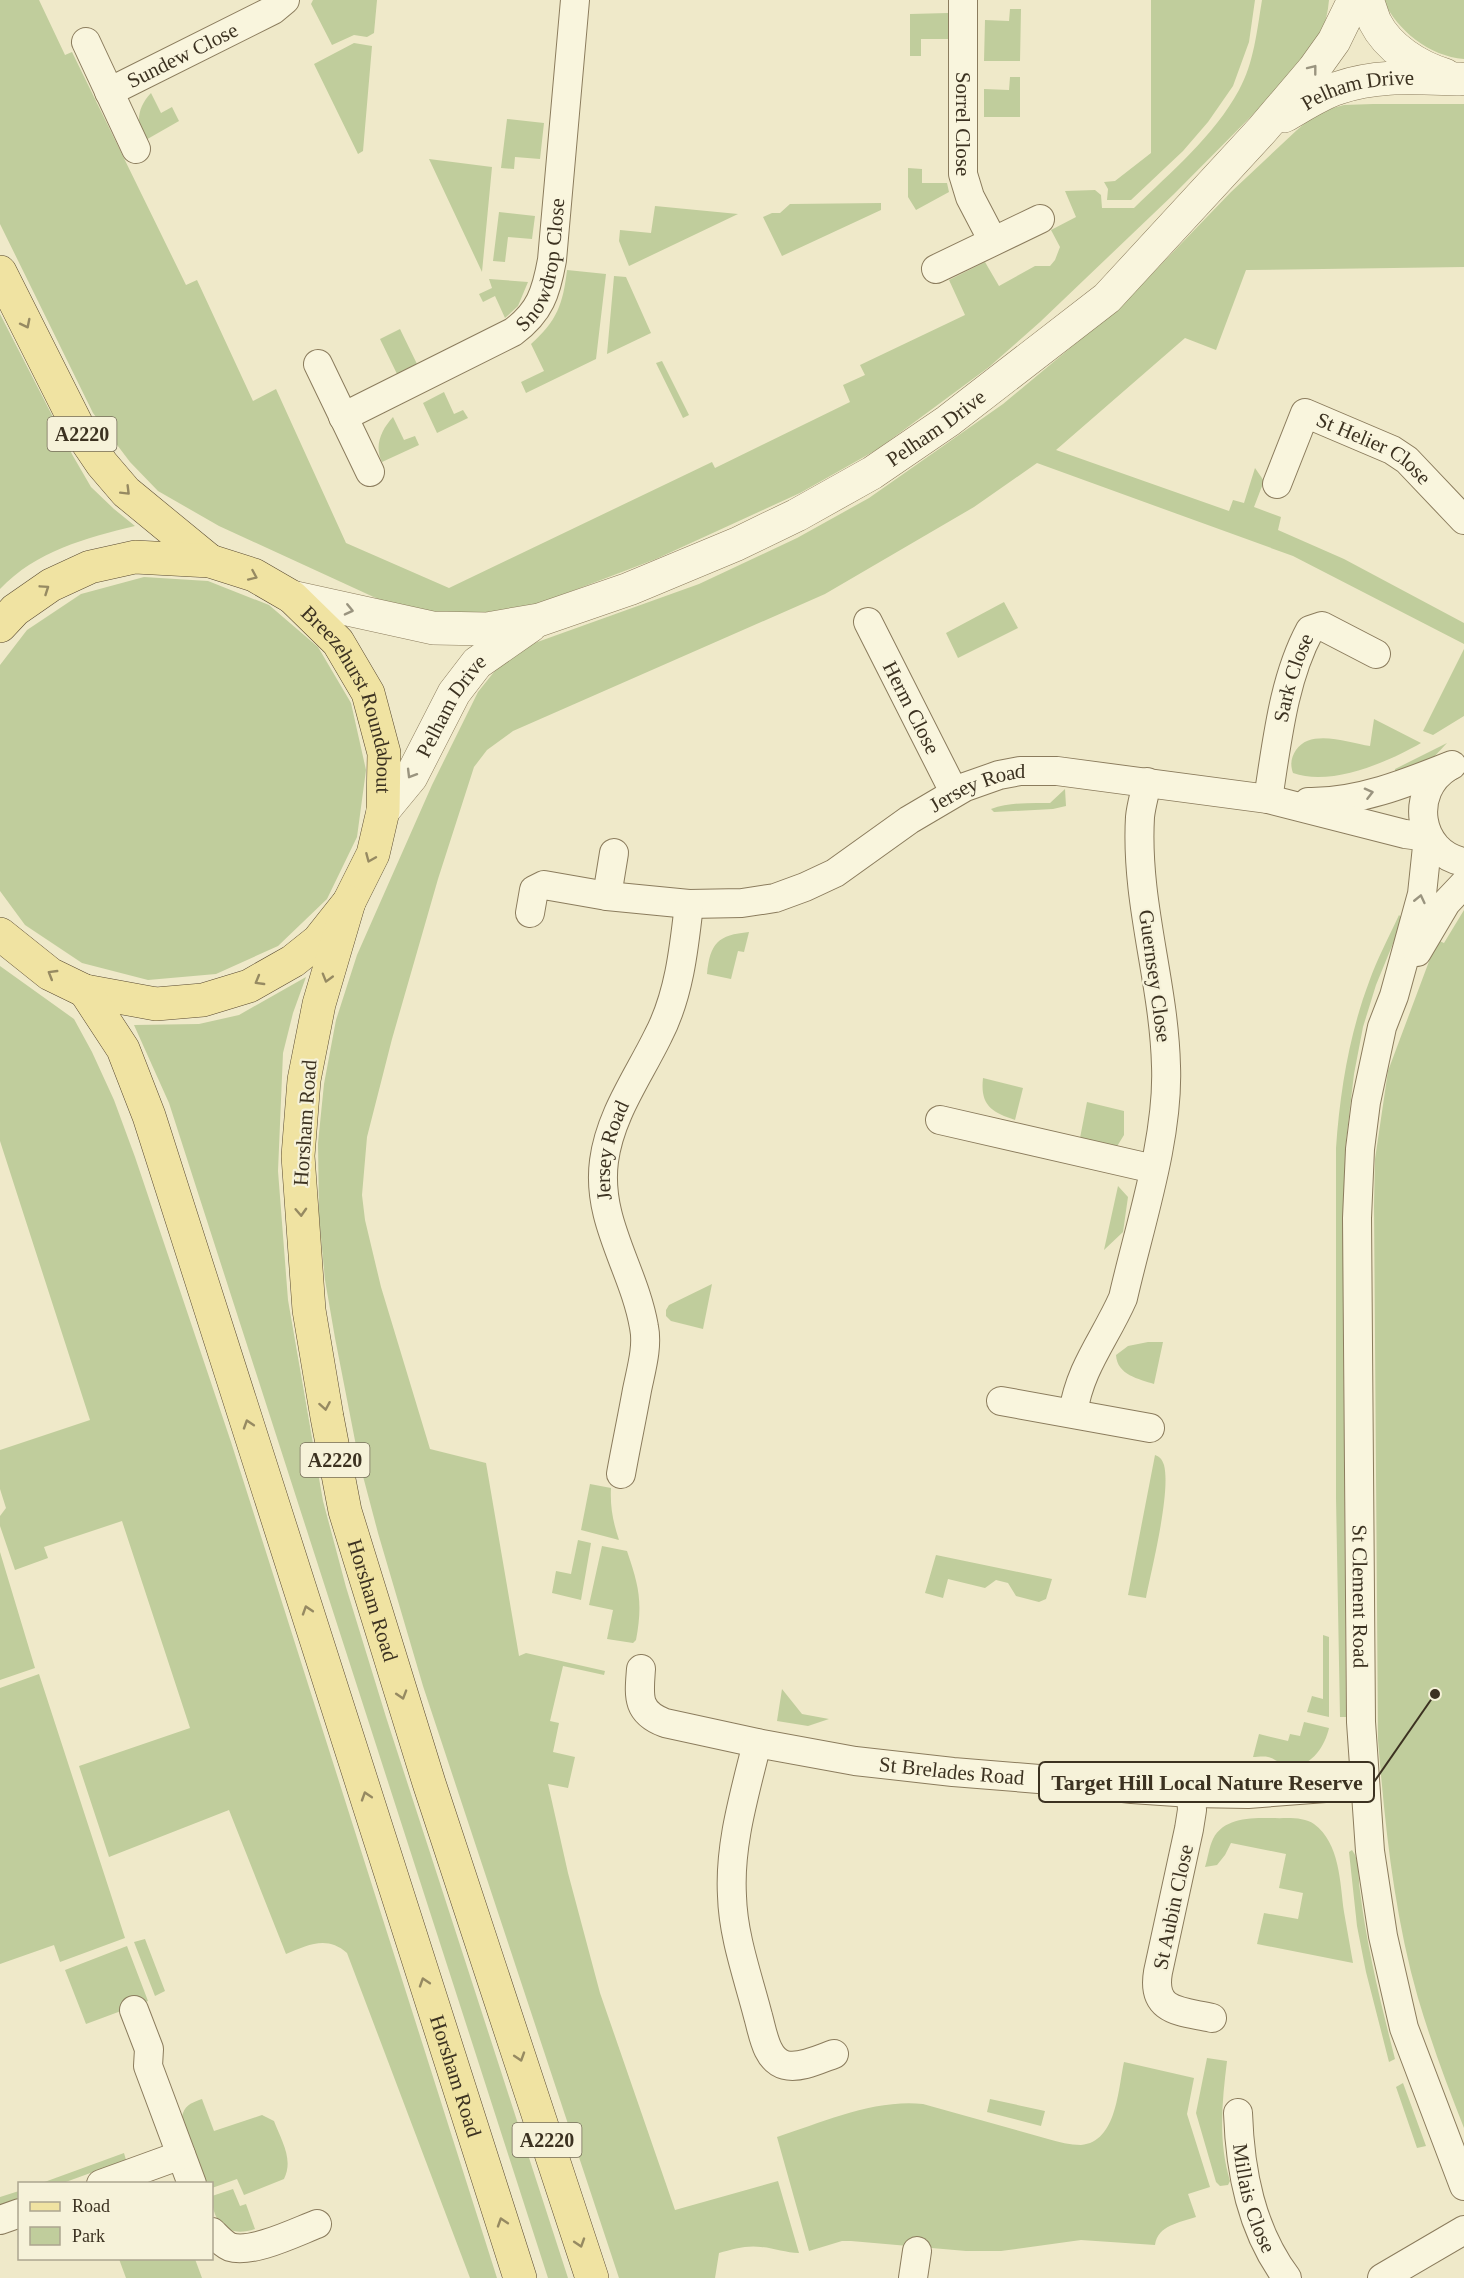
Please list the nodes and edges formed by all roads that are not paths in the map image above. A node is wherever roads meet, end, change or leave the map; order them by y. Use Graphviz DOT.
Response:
graph roads {
  1 [pos="285,0"];
  2 [pos="575,0"];
  3 [pos="963,0"];
  4 [pos="1354,0"];
  5 [pos="1367,0"];
  6 [pos="86,42"];
  7 [pos="1462,79"];
  8 [pos="110,92"];
  9 [pos="1262,130"];
  10 [pos="136,149"];
  11 [pos="1040,219"];
  12 [pos="993,241"];
  13 [pos="936,269"];
  14 [pos="0,272"];
  15 [pos="318,364"];
  16 [pos="344,417"];
  17 [pos="370,472"];
  18 [pos="1277,484"];
  19 [pos="1464,520"];
  20 [pos="210,561"];
  21 [pos="292,597"];
  22 [pos="539,620"];
  23 [pos="868,622"];
  24 [pos="0,626"];
  25 [pos="1376,654"];
  26 [pos="1460,761"];
  27 [pos="1147,782"];
  28 [pos="954,792"];
  29 [pos="1280,801"];
  30 [pos="383,811"];
  31 [pos="1428,837"];
  32 [pos="614,853"];
  33 [pos="1464,862"];
  34 [pos="1464,884"];
  35 [pos="607,896"];
  36 [pos="349,902"];
  37 [pos="689,904"];
  38 [pos="530,913"];
  39 [pos="1,937"];
  40 [pos="85,990"];
  41 [pos="1394,996"];
  42 [pos="940,1120"];
  43 [pos="1154,1169"];
  44 [pos="1001,1401"];
  45 [pos="1073,1413"];
  46 [pos="1150,1428"];
  47 [pos="621,1474"];
  48 [pos="641,1669"];
  49 [pos="757,1743"];
  50 [pos="1365,1785"];
  51 [pos="1191,1793"];
  52 [pos="134,2010"];
  53 [pos="1212,2018"];
  54 [pos="834,2054"];
  55 [pos="1238,2113"];
  56 [pos="181,2155"];
  57 [pos="107,2182"];
  58 [pos="191,2182"];
  59 [pos="1464,2186"];
  60 [pos="18,2214"];
  61 [pos="0,2220"];
  62 [pos="317,2224"];
  63 [pos="1464,2230"];
  64 [pos="213,2233"];
  65 [pos="520,2278"];
  66 [pos="591,2278"];
  67 [pos="1287,2278"];
  68 [pos="1382,2278"];
  1 -- 8 [label="street, Sundew Close"];
  2 -- 16 [label="street, Snowdrop Close"];
  3 -- 12 [label="street, Sorrel Close"];
  9 -- 4 [label="street, Pelham Drive, one-way"];
  5 -- 7 [label="street"];
  6 -- 8 [label="street"];
  7 -- 9 [label="street, Pelham Drive"];
  8 -- 10 [label="street"];
  9 -- 22 [label="street, Pelham Drive"];
  11 -- 12 [label="street"];
  12 -- 13 [label="street"];
  14 -- 20 [label="main road, A2220, one-way"];
  15 -- 16 [label="street"];
  16 -- 17 [label="street"];
  18 -- 19 [label="street, St Helier Close"];
  20 -- 21 [label="main road, Breezehurst Roundabout, one-way"];
  24 -- 20 [label="main road, Breezehurst Roundabout, one-way"];
  21 -- 22 [label="street, Pelham Drive, one-way"];
  21 -- 30 [label="main road, Breezehurst Roundabout"];
  22 -- 30 [label="street, Pelham Drive, one-way"];
  23 -- 28 [label="street, Herm Close"];
  25 -- 29 [label="street, Sark Close"];
  29 -- 26 [label="street, Jersey Road, one-way"];
  26 -- 31 [label="street, St Clement Road"];
  27 -- 28 [label="street, Jersey Road"];
  27 -- 29 [label="street, Jersey Road"];
  27 -- 43 [label="street, Guernsey Close"];
  28 -- 37 [label="street, Jersey Road"];
  29 -- 31 [label="street, Jersey Road"];
  30 -- 36 [label="main road, Breezehurst Roundabout, one-way"];
  31 -- 33 [label="street"];
  41 -- 31 [label="street, St Clement Road, one-way"];
  32 -- 35 [label="street"];
  34 -- 41 [label="street, St Clement Road"];
  35 -- 37 [label="street, Jersey Road"];
  35 -- 38 [label="street, Jersey Road"];
  36 -- 40 [label="main road, Breezehurst Roundabout, one-way"];
  36 -- 66 [label="main road, Horsham Road / A2220, one-way"];
  37 -- 47 [label="street, Jersey Road"];
  40 -- 39 [label="main road, Breezehurst Roundabout, one-way"];
  65 -- 40 [label="main road, Horsham Road / A2220, one-way"];
  41 -- 50 [label="street, St Clement Road"];
  42 -- 43 [label="street"];
  43 -- 45 [label="street, Guernsey Close"];
  44 -- 45 [label="street"];
  45 -- 46 [label="street"];
  48 -- 49 [label="street, St Brelades Road"];
  49 -- 51 [label="street, St Brelades Road"];
  49 -- 54 [label="street"];
  50 -- 51 [label="street, St Brelades Road"];
  50 -- 59 [label="street, St Clement Road"];
  51 -- 53 [label="street, St Aubin Close"];
  52 -- 56 [label="street"];
  55 -- 67 [label="street, Millais Close"];
  56 -- 57 [label="street"];
  56 -- 58 [label="street"];
  60 -- 61 [label="street"];
  62 -- 64 [label="street"];
  63 -- 68 [label="street"];
}
